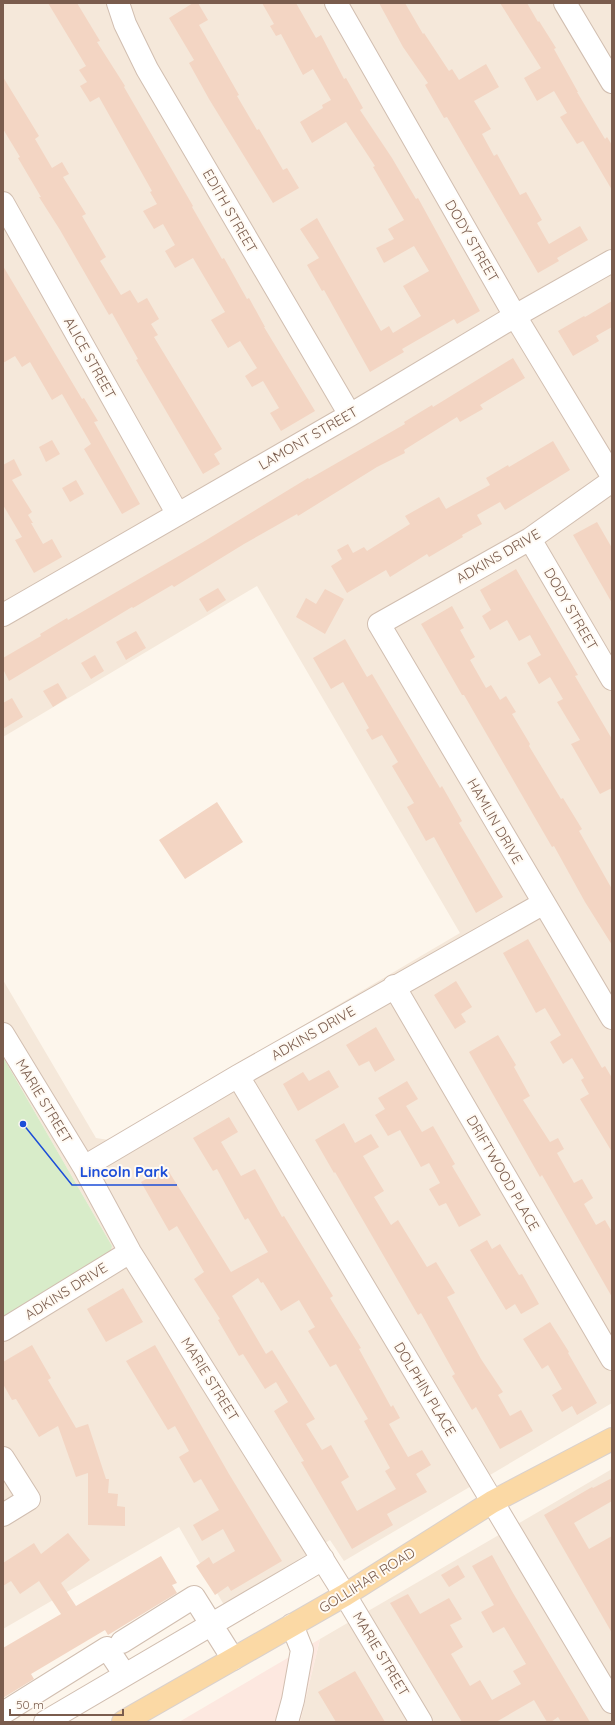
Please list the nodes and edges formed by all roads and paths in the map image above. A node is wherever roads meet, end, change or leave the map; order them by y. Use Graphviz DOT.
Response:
graph roads {
  1 [pos="118,3"];
  2 [pos="336,3"];
  3 [pos="565,3"];
  4 [pos="612,82"];
  5 [pos="3,204"];
  6 [pos="612,261"];
  7 [pos="515,316"];
  8 [pos="350,414"];
  9 [pos="612,476"];
  10 [pos="612,481"];
  11 [pos="177,514"];
  12 [pos="530,539"];
  13 [pos="6,607"];
  14 [pos="379,624"];
  15 [pos="612,679"];
  16 [pos="544,903"];
  17 [pos="394,986"];
  18 [pos="610,1011"];
  19 [pos="3,1034"];
  20 [pos="238,1076"];
  21 [pos="84,1167"];
  22 [pos="130,1252"];
  23 [pos="3,1330"];
  24 [pos="612,1359"];
  25 [pos="612,1439"];
  26 [pos="3,1458"];
  27 [pos="492,1502"];
  28 [pos="3,1515"];
  29 [pos="323,1559"];
  30 [pos="346,1595"];
  31 [pos="212,1624"];
  32 [pos="292,1625"];
  33 [pos="122,1642"];
  34 [pos="233,1659"];
  35 [pos="125,1675"];
  36 [pos="25,1699"];
  37 [pos="612,1702"];
  38 [pos="3,1713"];
  39 [pos="40,1722"];
  40 [pos="45,1722"];
  41 [pos="124,1722"];
  42 [pos="287,1722"];
  43 [pos="421,1722"];
  1 -- 8 [label="street, EDITH STREET"];
  2 -- 7 [label="street, DODY STREET"];
  3 -- 4 [label="street"];
  5 -- 11 [label="street, ALICE STREET"];
  6 -- 7 [label="street, LAMONT STREET"];
  7 -- 8 [label="street, LAMONT STREET"];
  7 -- 9 [label="street, DODY STREET"];
  8 -- 11 [label="street, LAMONT STREET"];
  10 -- 12 [label="street, ADKINS DRIVE"];
  11 -- 13 [label="street, LAMONT STREET"];
  12 -- 14 [label="street, ADKINS DRIVE"];
  12 -- 15 [label="street, DODY STREET"];
  14 -- 16 [label="street, HAMLIN DRIVE"];
  16 -- 17 [label="street, ADKINS DRIVE"];
  16 -- 18 [label="street, HAMLIN DRIVE"];
  17 -- 20 [label="street, ADKINS DRIVE"];
  17 -- 24 [label="street, DRIFTWOOD PLACE"];
  19 -- 21 [label="street, MARIE STREET"];
  20 -- 21 [label="street, ADKINS DRIVE"];
  20 -- 27 [label="street, DOLPHIN PLACE"];
  21 -- 22 [label="street, MARIE STREET"];
  22 -- 23 [label="street, ADKINS DRIVE"];
  22 -- 29 [label="street, MARIE STREET"];
  25 -- 27 [label="main road, GOLLIHAR ROAD"];
  26 -- 28 [label="street"];
  27 -- 30 [label="main road, GOLLIHAR ROAD"];
  27 -- 37 [label="street, DOLPHIN PLACE"];
  29 -- 30 [label="street, MARIE STREET"];
  29 -- 31 [label="street"];
  30 -- 32 [label="main road, GOLLIHAR ROAD"];
  30 -- 43 [label="street, MARIE STREET"];
  31 -- 33 [label="street"];
  31 -- 34 [label="street"];
  31 -- 35 [label="street"];
  32 -- 34 [label="main road, GOLLIHAR ROAD"];
  32 -- 42 [label="street"];
  34 -- 41 [label="main road, GOLLIHAR ROAD"];
  35 -- 36 [label="street"];
  35 -- 40 [label="street"];
  36 -- 38 [label="street"];
  36 -- 39 [label="street"];
}
